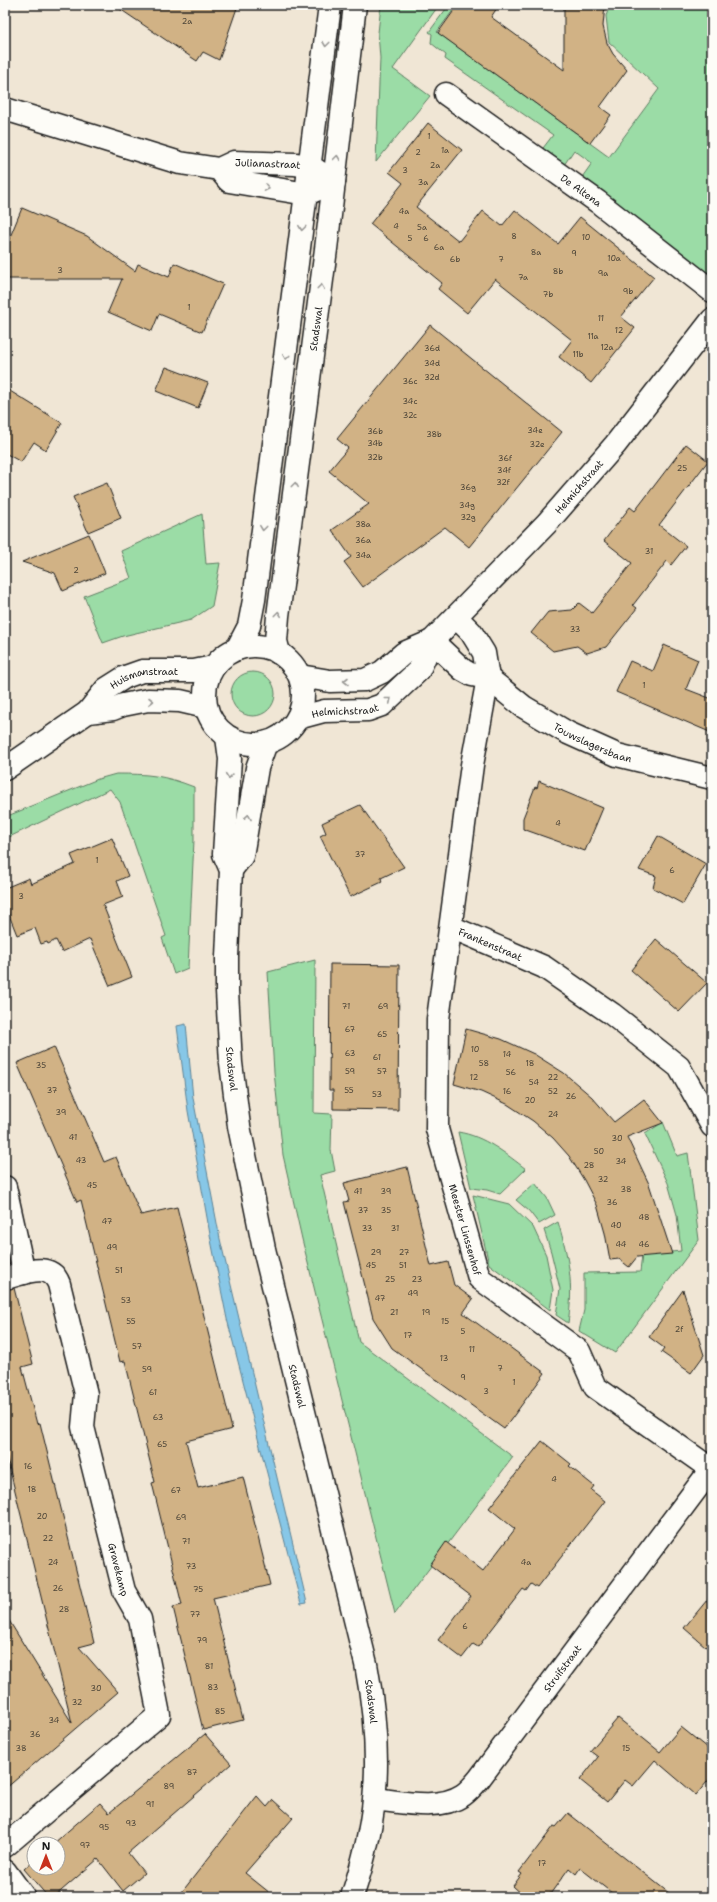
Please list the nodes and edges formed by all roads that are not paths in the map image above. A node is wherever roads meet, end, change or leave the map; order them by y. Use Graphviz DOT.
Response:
graph roads {
  1 [pos="330,5"];
  2 [pos="355,5"];
  3 [pos="446,94"];
  4 [pos="5,109"];
  5 [pos="310,166"];
  6 [pos="219,169"];
  7 [pos="334,182"];
  8 [pos="307,194"];
  9 [pos="712,291"];
  10 [pos="712,320"];
  11 [pos="457,618"];
  12 [pos="432,641"];
  13 [pos="237,648"];
  14 [pos="279,653"];
  15 [pos="213,667"];
  16 [pos="300,676"];
  17 [pos="488,678"];
  18 [pos="206,707"];
  19 [pos="88,712"];
  20 [pos="298,718"];
  21 [pos="228,737"];
  22 [pos="266,743"];
  23 [pos="5,769"];
  24 [pos="712,778"];
  25 [pos="231,870"];
  26 [pos="452,927"];
  27 [pos="712,1126"];
  28 [pos="5,1187"];
  29 [pos="15,1276"];
  30 [pos="711,1469"];
  31 [pos="375,1799"];
  32 [pos="5,1846"];
  33 [pos="5,1871"];
  34 [pos="24,1897"];
  35 [pos="352,1897"];
  1 -- 5 [label="street, one-way"];
  7 -- 2 [label="street, Stadswal, one-way"];
  3 -- 9 [label="street, De Altena"];
  4 -- 6 [label="street, Julianastraat"];
  5 -- 6 [label="street, Julianastraat"];
  5 -- 7 [label="street, Julianastraat"];
  5 -- 8 [label="street"];
  6 -- 8 [label="street, Julianastraat, one-way"];
  7 -- 8 [label="street"];
  14 -- 7 [label="street, Stadswal, one-way"];
  8 -- 13 [label="street, one-way"];
  10 -- 11 [label="street, Helmichstraat"];
  11 -- 12 [label="street, Helmichstraat"];
  11 -- 17 [label="street"];
  12 -- 16 [label="street, Helmichstraat, one-way"];
  12 -- 17 [label="street, Touwslagersbaan"];
  20 -- 12 [label="street, Helmichstraat, one-way"];
  13 -- 14 [label="street"];
  13 -- 15 [label="street"];
  14 -- 16 [label="street"];
  15 -- 18 [label="street"];
  15 -- 19 [label="street, Huismanstraat"];
  16 -- 20 [label="street"];
  17 -- 24 [label="street, Touwslagersbaan"];
  17 -- 26 [label="street, Frankenstraat"];
  19 -- 18 [label="street, Huismanstraat, one-way"];
  18 -- 21 [label="street"];
  19 -- 23 [label="street, Huismanstraat"];
  20 -- 22 [label="street"];
  21 -- 22 [label="street"];
  21 -- 25 [label="street, Stadswal, one-way"];
  25 -- 22 [label="street, one-way"];
  25 -- 31 [label="street, Stadswal"];
  26 -- 27 [label="street, Frankenstraat"];
  26 -- 30 [label="street, Meester Linssenhof"];
  28 -- 29 [label="street"];
  29 -- 32 [label="street, Gravekamp"];
  30 -- 31 [label="street, Struifstraat"];
  31 -- 35 [label="street, Stadswal"];
  33 -- 34 [label="street"];
}
